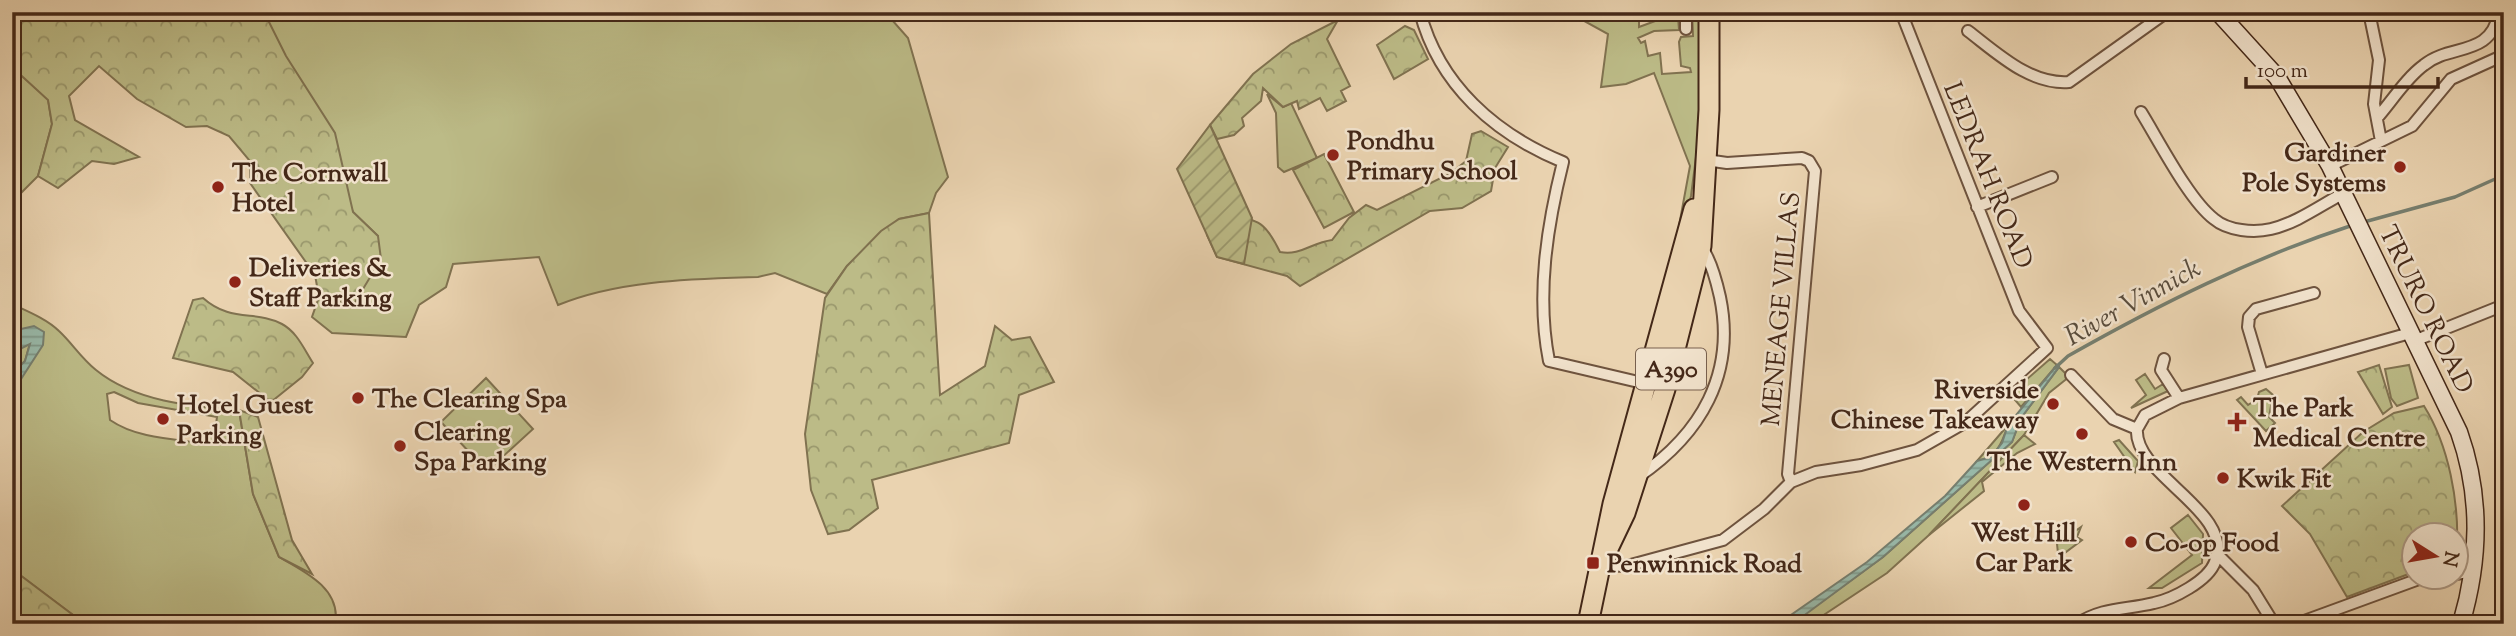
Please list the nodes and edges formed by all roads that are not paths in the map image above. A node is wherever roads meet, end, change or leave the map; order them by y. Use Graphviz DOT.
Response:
graph roads {
  1 [pos="1420,12"];
  2 [pos="1686,12"];
  3 [pos="1709,12"];
  4 [pos="1900,12"];
  5 [pos="2166,12"];
  6 [pos="2218,12"];
  7 [pos="2369,12"];
  8 [pos="2499,13"];
  9 [pos="1686,29"];
  10 [pos="1968,31"];
  11 [pos="2504,55"];
  12 [pos="2141,112"];
  13 [pos="2377,118"];
  14 [pos="2381,141"];
  15 [pos="1705,165"];
  16 [pos="2330,166"];
  17 [pos="2052,177"];
  18 [pos="2344,193"];
  19 [pos="1977,207"];
  20 [pos="1701,246"];
  21 [pos="2314,293"];
  22 [pos="2504,305"];
  23 [pos="2412,337"];
  24 [pos="2164,359"];
  25 [pos="2262,374"];
  26 [pos="2071,375"];
  27 [pos="1656,387"];
  28 [pos="2179,398"];
  29 [pos="2137,429"];
  30 [pos="1637,477"];
  31 [pos="1791,482"];
  32 [pos="2470,543"];
  33 [pos="2218,555"];
  34 [pos="1603,562"];
  35 [pos="2400,586"];
  36 [pos="2464,590"];
  37 [pos="1588,624"];
  38 [pos="2077,624"];
  39 [pos="2274,624"];
  40 [pos="2296,624"];
  41 [pos="2461,624"];
  1 -- 27 [label="street"];
  2 -- 9 [label="street"];
  3 -- 15 [label="highway, A390"];
  4 -- 19 [label="street, LEDRAH ROAD"];
  5 -- 10 [label="street"];
  6 -- 16 [label="main road, TRURO ROAD"];
  7 -- 13 [label="street"];
  8 -- 13 [label="street"];
  11 -- 14 [label="street"];
  12 -- 18 [label="street"];
  13 -- 14 [label="street"];
  14 -- 16 [label="street"];
  15 -- 20 [label="highway, A390"];
  15 -- 27 [label="highway, A390"];
  15 -- 31 [label="street, MENEAGE VILLAS"];
  16 -- 18 [label="main road, TRURO ROAD"];
  17 -- 19 [label="street"];
  18 -- 23 [label="main road, TRURO ROAD"];
  19 -- 31 [label="street, LEDRAH ROAD"];
  20 -- 27 [label="highway, A390"];
  20 -- 30 [label="street"];
  21 -- 25 [label="street"];
  22 -- 23 [label="street"];
  23 -- 25 [label="street"];
  23 -- 32 [label="main road, TRURO ROAD"];
  24 -- 28 [label="street"];
  25 -- 28 [label="street"];
  26 -- 29 [label="street"];
  27 -- 30 [label="highway, A390"];
  27 -- 34 [label="highway, A390"];
  28 -- 29 [label="street"];
  29 -- 33 [label="street"];
  30 -- 34 [label="highway, A390"];
  31 -- 34 [label="street"];
  33 -- 38 [label="street"];
  33 -- 39 [label="street"];
  34 -- 37 [label="highway, A390"];
  35 -- 40 [label="street"];
  36 -- 41 [label="main road, TRURO ROAD"];
}
